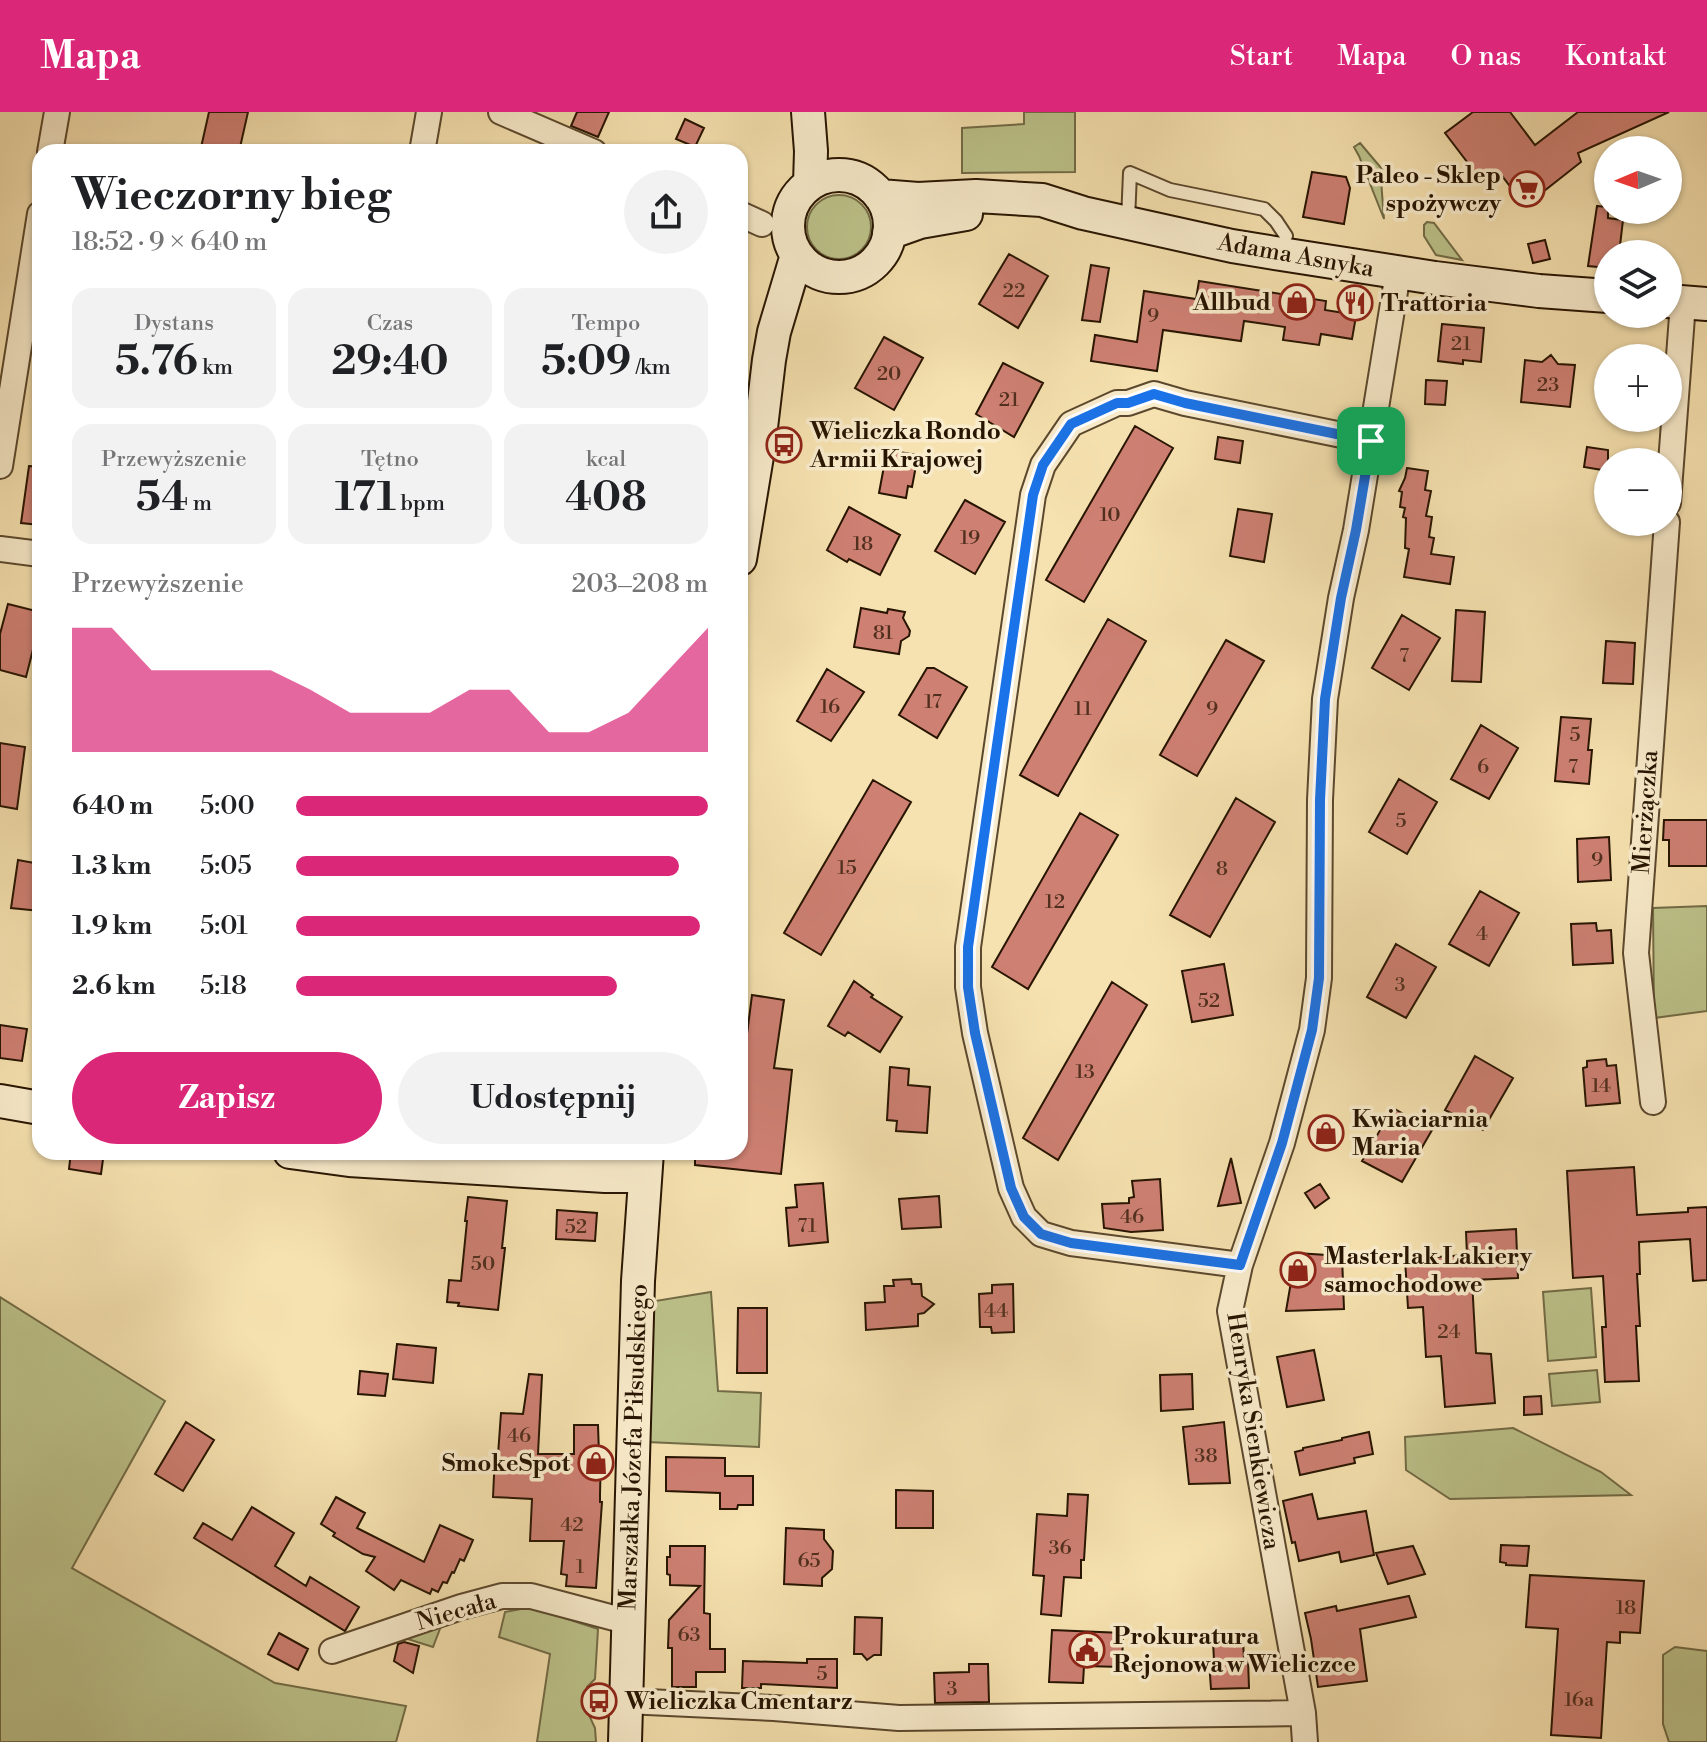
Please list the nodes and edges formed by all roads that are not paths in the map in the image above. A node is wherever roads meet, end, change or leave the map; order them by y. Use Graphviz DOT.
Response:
graph roads {
  1 [pos="57,112"];
  2 [pos="429,112"];
  3 [pos="501,112"];
  4 [pos="808,112"];
  5 [pos="827,112"];
  6 [pos="51,144"];
  7 [pos="423,144"];
  8 [pos="575,144"];
  9 [pos="843,175"];
  10 [pos="810,184"];
  11 [pos="880,196"];
  12 [pos="1081,212"];
  13 [pos="1128,223"];
  14 [pos="889,233"];
  15 [pos="1286,236"];
  16 [pos="797,255"];
  17 [pos="32,264"];
  18 [pos="1398,273"];
  19 [pos="833,277"];
  20 [pos="1594,295"];
  21 [pos="1686,303"];
  22 [pos="762,421"];
  23 [pos="1371,441"];
  24 [pos="1673,448"];
  25 [pos="0,466"];
  26 [pos="748,509"];
  27 [pos="1666,536"];
  28 [pos="0,549"];
  29 [pos="32,553"];
  30 [pos="0,1101"];
  31 [pos="1653,1102"];
  32 [pos="32,1107"];
  33 [pos="349,1160"];
  34 [pos="645,1164"];
  35 [pos="1240,1265"];
  36 [pos="629,1622"];
  37 [pos="332,1651"];
  38 [pos="626,1701"];
  39 [pos="1303,1713"];
  40 [pos="625,1742"];
  41 [pos="1305,1742"];
  1 -- 6 [label="street"];
  2 -- 7 [label="street"];
  3 -- 8 [label="street"];
  4 -- 10 [label="main road"];
  5 -- 9 [label="main road"];
  9 -- 10 [label="main road"];
  9 -- 11 [label="main road"];
  10 -- 16 [label="main road"];
  11 -- 12 [label="main road, Adama Asnyka"];
  11 -- 14 [label="main road"];
  12 -- 13 [label="main road, Adama Asnyka"];
  12 -- 14 [label="main road, Adama Asnyka"];
  13 -- 15 [label="lane"];
  13 -- 18 [label="main road, Adama Asnyka"];
  14 -- 19 [label="main road"];
  16 -- 19 [label="main road"];
  16 -- 22 [label="main road"];
  17 -- 25 [label="street"];
  18 -- 20 [label="main road, Adama Asnyka"];
  18 -- 23 [label="street, Henryka Sienkiewicza"];
  19 -- 22 [label="main road"];
  21 -- 24 [label="street"];
  22 -- 26 [label="main road"];
  23 -- 35 [label="street, Henryka Sienkiewicza"];
  23 -- 35 [label="street"];
  27 -- 31 [label="street, Mierżączka"];
  28 -- 29 [label="street"];
  30 -- 32 [label="main road"];
  33 -- 34 [label="main road"];
  34 -- 36 [label="main road, Marszałka Józefa Piłsudskiego"];
  35 -- 39 [label="street, Henryka Sienkiewicza"];
  36 -- 37 [label="street, Niecała"];
  36 -- 38 [label="main road, Marszałka Józefa Piłsudskiego"];
  38 -- 39 [label="street"];
  38 -- 40 [label="main road, Marszałka Józefa Piłsudskiego"];
  39 -- 41 [label="street, Henryka Sienkiewicza"];
}
